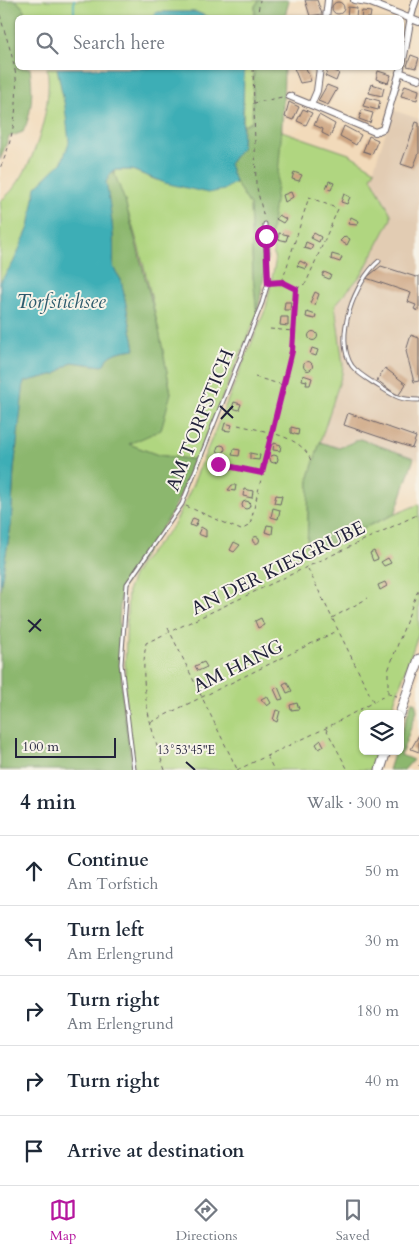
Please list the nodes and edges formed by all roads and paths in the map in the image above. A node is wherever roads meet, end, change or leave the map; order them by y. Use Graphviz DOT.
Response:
graph roads {
  1 [pos="260,0"];
  2 [pos="328,0"];
  3 [pos="354,0"];
  4 [pos="416,0"];
  5 [pos="0,14"];
  6 [pos="258,15"];
  7 [pos="326,15"];
  8 [pos="399,15"];
  9 [pos="404,17"];
  10 [pos="409,19"];
  11 [pos="419,22"];
  12 [pos="404,54"];
  13 [pos="253,70"];
  14 [pos="320,70"];
  15 [pos="399,70"];
  16 [pos="403,70"];
  17 [pos="419,80"];
  18 [pos="289,96"];
  19 [pos="253,104"];
  20 [pos="311,105"];
  21 [pos="0,168"];
  22 [pos="265,224"];
  23 [pos="379,262"];
  24 [pos="282,282"];
  25 [pos="268,283"];
  26 [pos="296,289"];
  27 [pos="270,329"];
  28 [pos="294,331"];
  29 [pos="255,377"];
  30 [pos="284,385"];
  31 [pos="419,400"];
  32 [pos="238,425"];
  33 [pos="272,433"];
  34 [pos="311,461"];
  35 [pos="218,464"];
  36 [pos="262,473"];
  37 [pos="182,504"];
  38 [pos="419,514"];
  39 [pos="307,568"];
  40 [pos="419,586"];
  41 [pos="368,598"];
  42 [pos="331,618"];
  43 [pos="168,628"];
  44 [pos="337,632"];
  45 [pos="170,633"];
  46 [pos="419,659"];
  47 [pos="388,694"];
  48 [pos="397,696"];
  49 [pos="201,698"];
  50 [pos="374,701"];
  51 [pos="401,710"];
  52 [pos="150,723"];
  53 [pos="326,728"];
  54 [pos="385,755"];
  55 [pos="267,756"];
  56 [pos="134,770"];
  57 [pos="165,770"];
  58 [pos="237,770"];
  59 [pos="274,770"];
  60 [pos="348,770"];
  61 [pos="380,770"];
  1 -- 6 [label="path"];
  2 -- 7 [label="street"];
  3 -- 8 [label="street"];
  4 -- 10 [label="street"];
  5 -- 21 [label="path"];
  9 -- 10 [label="street"];
  10 -- 11 [label="street"];
  10 -- 12 [label="street"];
  13 -- 19 [label="path"];
  14 -- 20 [label="street"];
  15 -- 20 [label="street"];
  16 -- 17 [label="street"];
  18 -- 19 [label="path"];
  18 -- 20 [label="street"];
  19 -- 22 [label="path"];
  22 -- 25 [label="lane, AM TORFSTICH"];
  23 -- 31 [label="lane"];
  24 -- 25 [label="path"];
  24 -- 26 [label="path"];
  24 -- 26 [label="path"];
  25 -- 37 [label="lane, AM TORFSTICH"];
  26 -- 28 [label="path"];
  27 -- 28 [label="path"];
  28 -- 30 [label="path"];
  29 -- 30 [label="path"];
  30 -- 33 [label="path"];
  32 -- 33 [label="path"];
  33 -- 34 [label="path"];
  33 -- 36 [label="path"];
  35 -- 36 [label="path"];
  36 -- 37 [label="path"];
  37 -- 56 [label="lane, AM TORFSTICH"];
  38 -- 39 [label="path, AN DER KIESGRUBE"];
  39 -- 42 [label="path"];
  39 -- 45 [label="path, AN DER KIESGRUBE"];
  40 -- 47 [label="path"];
  41 -- 42 [label="path"];
  42 -- 44 [label="path"];
  43 -- 45 [label="path"];
  44 -- 49 [label="path, AM HANG"];
  44 -- 50 [label="path"];
  45 -- 49 [label="path"];
  45 -- 52 [label="path, AN DER KIESGRUBE"];
  46 -- 51 [label="main road"];
  47 -- 48 [label="path"];
  47 -- 50 [label="path"];
  49 -- 52 [label="path, AM HANG"];
  49 -- 58 [label="path"];
  50 -- 53 [label="path"];
  52 -- 57 [label="path"];
  53 -- 55 [label="path"];
  53 -- 60 [label="path"];
  54 -- 61 [label="main road"];
  55 -- 58 [label="path"];
  55 -- 59 [label="path"];
}
